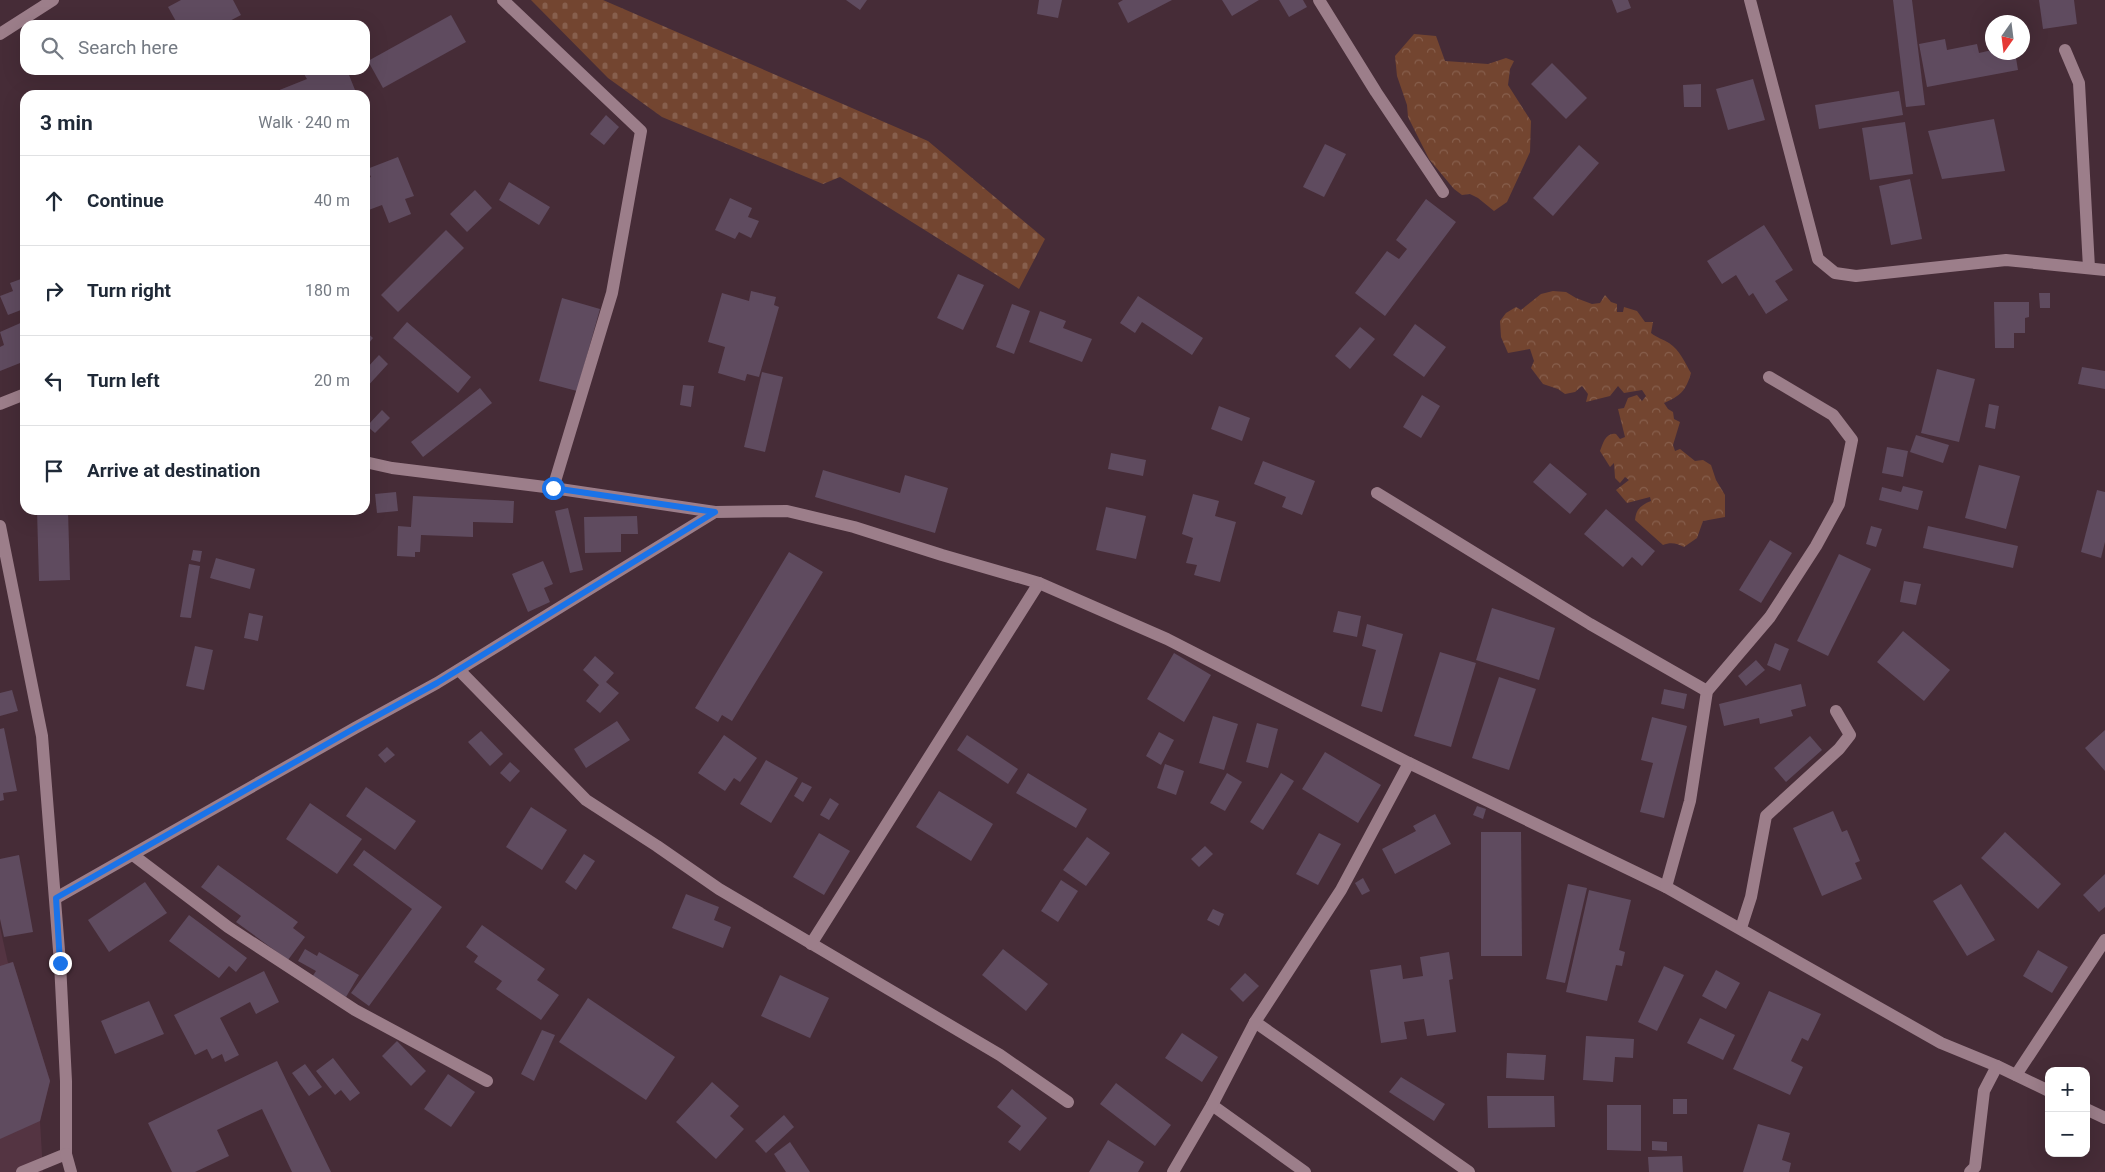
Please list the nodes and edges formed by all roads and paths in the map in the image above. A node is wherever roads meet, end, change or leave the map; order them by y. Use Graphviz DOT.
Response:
graph roads {
  1 [pos="53,0"];
  2 [pos="503,0"];
  3 [pos="1319,0"];
  4 [pos="1750,0"];
  5 [pos="22,20"];
  6 [pos="20,21"];
  7 [pos="0,34"];
  8 [pos="2065,50"];
  9 [pos="1443,192"];
  10 [pos="2089,268"];
  11 [pos="2105,270"];
  12 [pos="1769,377"];
  13 [pos="20,396"];
  14 [pos="0,404"];
  15 [pos="370,463"];
  16 [pos="553,488"];
  17 [pos="1377,493"];
  18 [pos="715,512"];
  19 [pos="0,526"];
  20 [pos="1039,583"];
  21 [pos="459,670"];
  22 [pos="1708,691"];
  23 [pos="1836,710"];
  24 [pos="1408,763"];
  25 [pos="133,855"];
  26 [pos="1666,887"];
  27 [pos="56,898"];
  28 [pos="1741,928"];
  29 [pos="2105,940"];
  30 [pos="811,944"];
  31 [pos="1254,1022"];
  32 [pos="1997,1066"];
  33 [pos="2016,1075"];
  34 [pos="487,1081"];
  35 [pos="2045,1089"];
  36 [pos="1068,1102"];
  37 [pos="1212,1105"];
  38 [pos="2090,1111"];
  39 [pos="2105,1118"];
  40 [pos="66,1154"];
  41 [pos="1974,1170"];
  42 [pos="22,1172"];
  43 [pos="71,1172"];
  44 [pos="1173,1172"];
  45 [pos="1305,1172"];
  46 [pos="1470,1172"];
  1 -- 5 [label="street"];
  2 -- 16 [label="street"];
  3 -- 9 [label="street"];
  4 -- 10 [label="street"];
  6 -- 7 [label="street"];
  8 -- 10 [label="street"];
  10 -- 11 [label="street"];
  12 -- 22 [label="street"];
  13 -- 14 [label="street"];
  15 -- 16 [label="street"];
  16 -- 18 [label="street"];
  17 -- 22 [label="street"];
  18 -- 20 [label="street"];
  18 -- 21 [label="street"];
  19 -- 27 [label="street"];
  20 -- 24 [label="street"];
  20 -- 30 [label="street"];
  21 -- 25 [label="street"];
  21 -- 30 [label="street"];
  22 -- 26 [label="street"];
  23 -- 28 [label="street"];
  24 -- 26 [label="street"];
  24 -- 31 [label="street"];
  25 -- 27 [label="street"];
  25 -- 34 [label="street"];
  26 -- 28 [label="street"];
  27 -- 40 [label="street"];
  28 -- 32 [label="street"];
  29 -- 33 [label="street"];
  30 -- 36 [label="street"];
  31 -- 37 [label="street"];
  31 -- 46 [label="street"];
  32 -- 33 [label="street"];
  32 -- 41 [label="street"];
  33 -- 35 [label="street"];
  37 -- 44 [label="street"];
  37 -- 45 [label="street"];
  38 -- 39 [label="street"];
  40 -- 42 [label="street"];
  40 -- 43 [label="street"];
}
